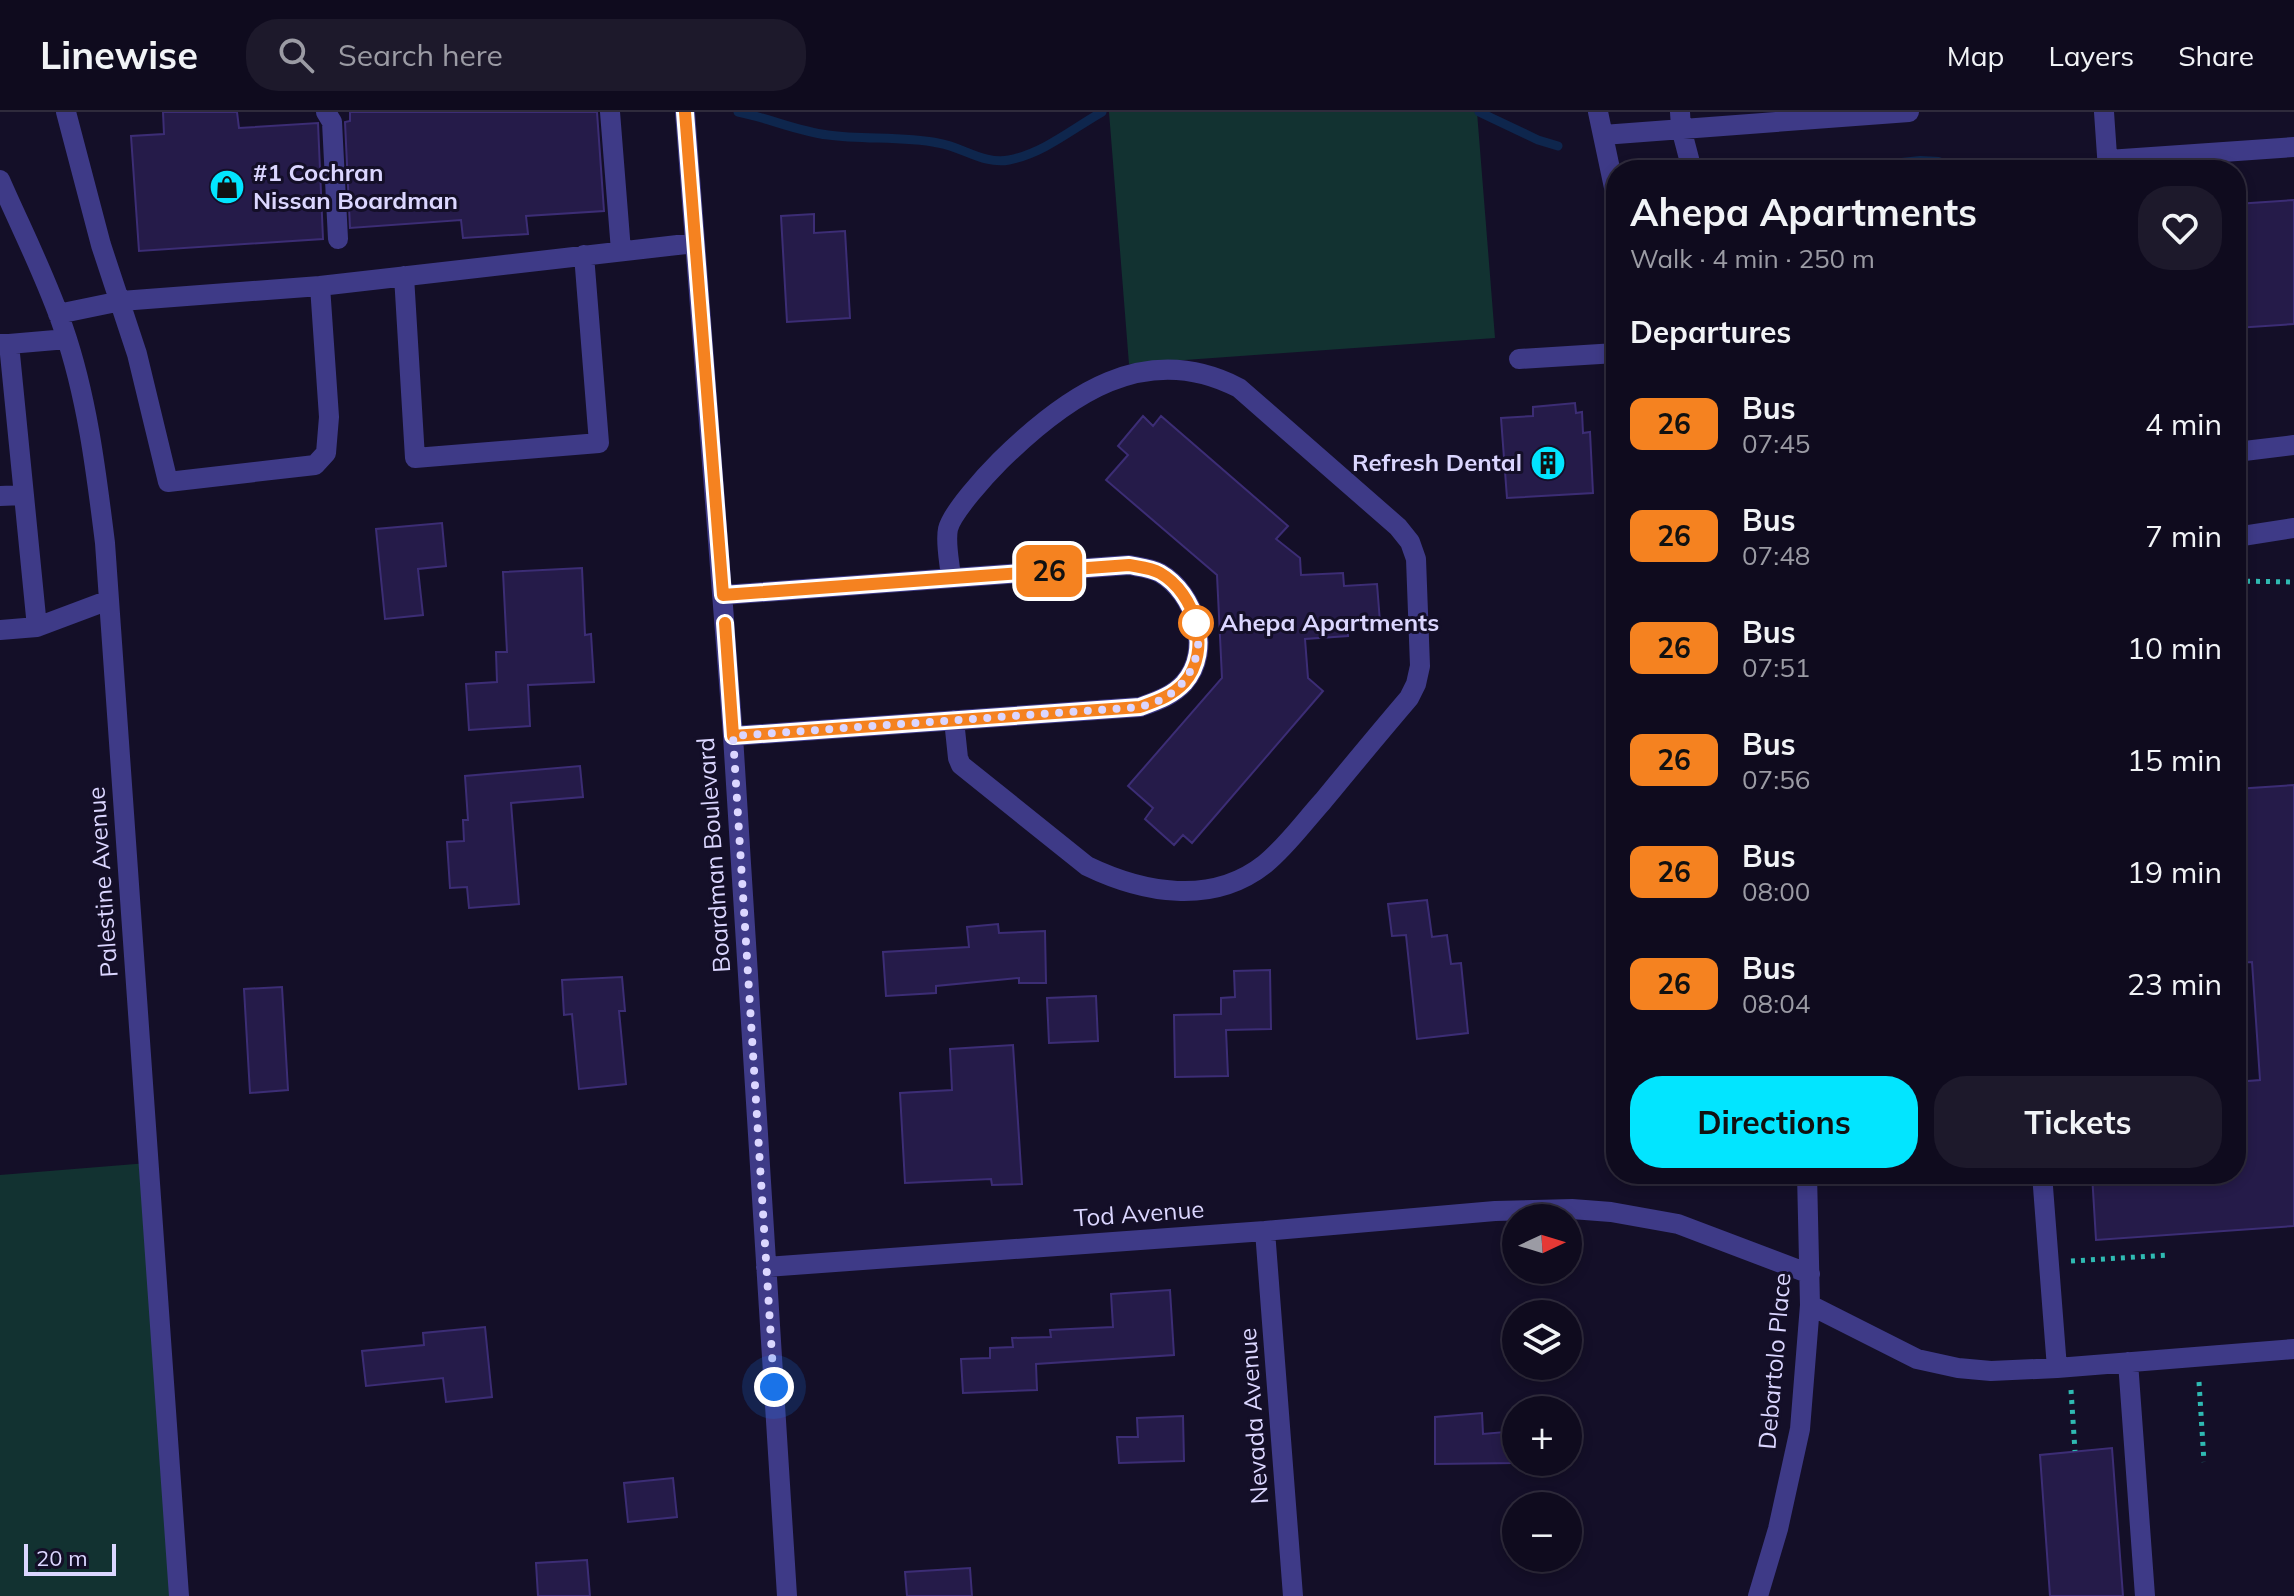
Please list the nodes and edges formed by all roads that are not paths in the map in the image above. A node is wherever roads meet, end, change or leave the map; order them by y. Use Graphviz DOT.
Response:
graph roads {
  1 [pos="66,112"];
  2 [pos="326,112"];
  3 [pos="610,112"];
  4 [pos="685,112"];
  5 [pos="1598,112"];
  6 [pos="1909,112"];
  7 [pos="2104,112"];
  8 [pos="1681,120"];
  9 [pos="1603,135"];
  10 [pos="2294,147"];
  11 [pos="1608,160"];
  12 [pos="1690,160"];
  13 [pos="2108,160"];
  14 [pos="2160,160"];
  15 [pos="0,180"];
  16 [pos="338,239"];
  17 [pos="695,243"];
  18 [pos="621,251"];
  19 [pos="584,255"];
  20 [pos="404,276"];
  21 [pos="320,286"];
  22 [pos="121,301"];
  23 [pos="58,314"];
  24 [pos="67,339"];
  25 [pos="4,344"];
  26 [pos="1606,354"];
  27 [pos="1519,359"];
  28 [pos="2294,445"];
  29 [pos="2246,451"];
  30 [pos="24,495"];
  31 [pos="0,496"];
  32 [pos="2294,528"];
  33 [pos="2246,535"];
  34 [pos="951,578"];
  35 [pos="723,595"];
  36 [pos="109,600"];
  37 [pos="37,627"];
  38 [pos="0,630"];
  39 [pos="954,720"];
  40 [pos="733,736"];
  41 [pos="1807,1184"];
  42 [pos="2043,1184"];
  43 [pos="1265,1231"];
  44 [pos="766,1267"];
  45 [pos="1810,1274"];
  46 [pos="1810,1305"];
  47 [pos="2294,1349"];
  48 [pos="2128,1362"];
  49 [pos="2057,1368"];
  50 [pos="179,1596"];
  51 [pos="787,1596"];
  52 [pos="1293,1596"];
  53 [pos="1758,1596"];
  54 [pos="2145,1596"];
  1 -- 22 [label="street"];
  2 -- 16 [label="street"];
  3 -- 18 [label="street"];
  4 -- 17 [label="street, Boardman Boulevard"];
  5 -- 9 [label="street"];
  6 -- 8 [label="street"];
  7 -- 13 [label="street"];
  8 -- 9 [label="street"];
  8 -- 12 [label="street"];
  9 -- 11 [label="street"];
  10 -- 14 [label="street"];
  15 -- 23 [label="street, Palestine Avenue"];
  17 -- 18 [label="street"];
  17 -- 35 [label="street, Boardman Boulevard"];
  18 -- 19 [label="street"];
  19 -- 20 [label="street"];
  19 -- 20 [label="street"];
  20 -- 21 [label="street"];
  21 -- 22 [label="street"];
  21 -- 22 [label="street"];
  22 -- 23 [label="street"];
  23 -- 24 [label="street, Palestine Avenue"];
  24 -- 25 [label="street"];
  24 -- 36 [label="street, Palestine Avenue"];
  25 -- 30 [label="street"];
  26 -- 27 [label="street"];
  28 -- 29 [label="street"];
  30 -- 31 [label="street"];
  30 -- 37 [label="street"];
  32 -- 33 [label="street"];
  34 -- 35 [label="street"];
  34 -- 39 [label="street"];
  34 -- 39 [label="street"];
  35 -- 40 [label="street, Boardman Boulevard"];
  36 -- 37 [label="street"];
  36 -- 50 [label="street, Palestine Avenue"];
  37 -- 38 [label="street"];
  39 -- 40 [label="street"];
  40 -- 44 [label="street, Boardman Boulevard"];
  41 -- 45 [label="street, Debartolo Place"];
  42 -- 49 [label="street"];
  43 -- 44 [label="street, Tod Avenue"];
  43 -- 45 [label="street, Tod Avenue"];
  43 -- 52 [label="street, Nevada Avenue"];
  44 -- 51 [label="street, Boardman Boulevard"];
  45 -- 46 [label="street, Debartolo Place"];
  46 -- 49 [label="street"];
  46 -- 53 [label="street, Debartolo Place"];
  47 -- 48 [label="street"];
  48 -- 49 [label="street"];
  48 -- 54 [label="street"];
}
